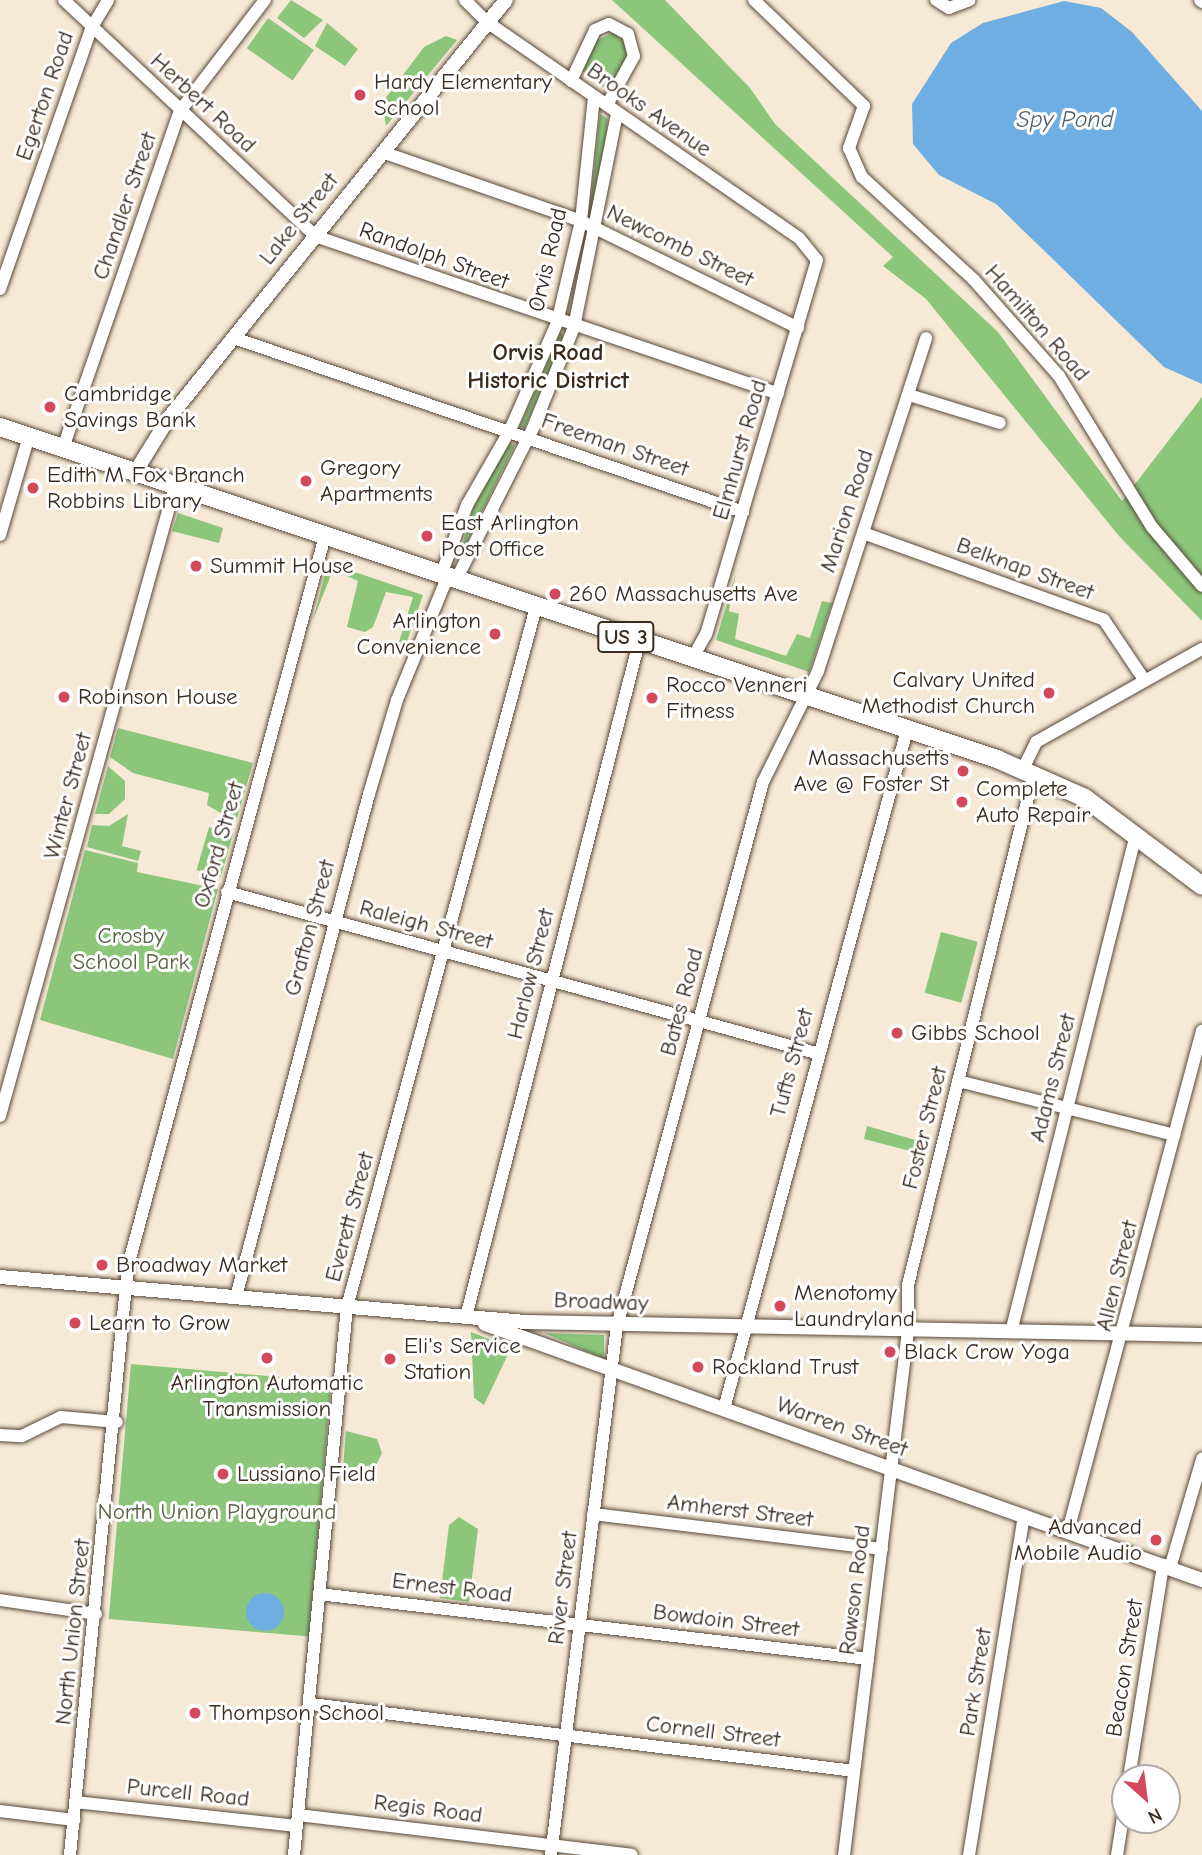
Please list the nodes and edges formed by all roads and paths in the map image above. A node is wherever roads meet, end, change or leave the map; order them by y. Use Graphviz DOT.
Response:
graph roads {
  1 [pos="64,0"];
  2 [pos="108,0"];
  3 [pos="265,0"];
  4 [pos="465,0"];
  5 [pos="506,0"];
  6 [pos="754,0"];
  7 [pos="936,0"];
  8 [pos="970,0"];
  9 [pos="487,22"];
  10 [pos="92,27"];
  11 [pos="571,81"];
  12 [pos="594,98"];
  13 [pos="612,109"];
  14 [pos="180,111"];
  15 [pos="382,152"];
  16 [pos="581,221"];
  17 [pos="597,230"];
  18 [pos="315,236"];
  19 [pos="813,249"];
  20 [pos="0,289"];
  21 [pos="557,323"];
  22 [pos="574,327"];
  23 [pos="798,328"];
  24 [pos="234,338"];
  25 [pos="926,338"];
  26 [pos="778,394"];
  27 [pos="909,395"];
  28 [pos="1000,423"];
  29 [pos="0,427"];
  30 [pos="510,430"];
  31 [pos="29,436"];
  32 [pos="527,437"];
  33 [pos="63,448"];
  34 [pos="136,471"];
  35 [pos="176,486"];
  36 [pos="743,512"];
  37 [pos="863,533"];
  38 [pos="0,535"];
  39 [pos="325,536"];
  40 [pos="448,578"];
  41 [pos="1202,586"];
  42 [pos="536,607"];
  43 [pos="639,642"];
  44 [pos="1202,649"];
  45 [pos="692,659"];
  46 [pos="1145,681"];
  47 [pos="805,696"];
  48 [pos="907,730"];
  49 [pos="1028,771"];
  50 [pos="1136,834"];
  51 [pos="1202,886"];
  52 [pos="227,892"];
  53 [pos="334,922"];
  54 [pos="446,954"];
  55 [pos="551,981"];
  56 [pos="698,1020"];
  57 [pos="1202,1031"];
  58 [pos="816,1053"];
  59 [pos="958,1081"];
  60 [pos="1067,1108"];
  61 [pos="0,1116"];
  62 [pos="1174,1135"];
  63 [pos="0,1277"];
  64 [pos="126,1287"];
  65 [pos="236,1297"];
  66 [pos="347,1307"];
  67 [pos="466,1317"];
  68 [pos="617,1326"];
  69 [pos="743,1328"];
  70 [pos="908,1331"];
  71 [pos="1011,1332"];
  72 [pos="1124,1334"];
  73 [pos="1202,1335"];
  74 [pos="610,1371"];
  75 [pos="724,1409"];
  76 [pos="117,1422"];
  77 [pos="0,1435"];
  78 [pos="1202,1459"];
  79 [pos="891,1469"];
  80 [pos="593,1514"];
  81 [pos="1024,1515"];
  82 [pos="1068,1531"];
  83 [pos="882,1549"];
  84 [pos="1167,1567"];
  85 [pos="1202,1580"];
  86 [pos="319,1594"];
  87 [pos="0,1600"];
  88 [pos="96,1614"];
  89 [pos="580,1625"];
  90 [pos="868,1659"];
  91 [pos="311,1704"];
  92 [pos="566,1735"];
  93 [pos="1132,1764"];
  94 [pos="854,1771"];
  95 [pos="75,1802"];
  96 [pos="0,1811"];
  97 [pos="74,1819"];
  98 [pos="298,1821"];
  99 [pos="1120,1834"];
  100 [pos="552,1850"];
  101 [pos="70,1855"];
  102 [pos="294,1855"];
  103 [pos="632,1855"];
  104 [pos="844,1855"];
  105 [pos="969,1855"];
  106 [pos="1117,1855"];
  1 -- 10 [label="street, Herbert Road"];
  2 -- 10 [label="street, Egerton Road"];
  3 -- 14 [label="street, Chandler Street"];
  4 -- 9 [label="street, Brooks Avenue"];
  5 -- 9 [label="main road, Lake Street"];
  6 -- 41 [label="street, Hamilton Road"];
  7 -- 8 [label="street"];
  9 -- 11 [label="street, Brooks Avenue"];
  9 -- 15 [label="main road, Lake Street"];
  10 -- 14 [label="street, Herbert Road"];
  10 -- 20 [label="street, Egerton Road"];
  11 -- 12 [label="street, Brooks Avenue"];
  11 -- 13 [label="street, Orvis Road"];
  12 -- 13 [label="street, Brooks Avenue"];
  12 -- 16 [label="street, Orvis Road"];
  13 -- 17 [label="street, Orvis Road"];
  13 -- 19 [label="street, Brooks Avenue"];
  14 -- 18 [label="street, Herbert Road"];
  14 -- 33 [label="street, Chandler Street"];
  15 -- 16 [label="street, Newcomb Street"];
  15 -- 18 [label="main road, Lake Street"];
  16 -- 17 [label="street, Newcomb Street"];
  16 -- 21 [label="street, Orvis Road"];
  17 -- 22 [label="street, Orvis Road"];
  17 -- 23 [label="street, Newcomb Street"];
  18 -- 21 [label="street, Randolph Street"];
  18 -- 24 [label="main road, Lake Street"];
  19 -- 23 [label="street, Elmhurst Road"];
  21 -- 22 [label="street, Randolph Street"];
  21 -- 30 [label="street, Orvis Road"];
  22 -- 26 [label="street, Randolph Street"];
  22 -- 32 [label="street, Orvis Road"];
  23 -- 26 [label="street, Elmhurst Road"];
  24 -- 30 [label="street, Freeman Street"];
  24 -- 34 [label="main road, Lake Street"];
  25 -- 27 [label="street, Marion Road"];
  26 -- 36 [label="street, Elmhurst Road"];
  27 -- 28 [label="street"];
  27 -- 37 [label="street, Marion Road"];
  29 -- 31 [label="highway, US 3"];
  30 -- 32 [label="street, Freeman Street"];
  30 -- 40 [label="street, Orvis Road"];
  31 -- 33 [label="highway, US 3"];
  31 -- 38 [label="street"];
  32 -- 36 [label="street, Freeman Street"];
  32 -- 40 [label="street, Orvis Road"];
  33 -- 34 [label="highway, US 3"];
  34 -- 35 [label="highway, US 3"];
  35 -- 39 [label="highway, US 3"];
  35 -- 61 [label="street, Winter Street"];
  36 -- 45 [label="street, Elmhurst Road"];
  37 -- 46 [label="street, Belknap Street"];
  37 -- 47 [label="street, Marion Road"];
  39 -- 40 [label="highway, US 3"];
  39 -- 52 [label="street, Oxford Street"];
  40 -- 42 [label="highway, US 3"];
  40 -- 53 [label="street, Grafton Street"];
  42 -- 43 [label="highway, US 3"];
  42 -- 54 [label="street, Everett Street"];
  43 -- 45 [label="highway, US 3"];
  43 -- 55 [label="street, Harlow Street"];
  44 -- 46 [label="street, Foster Street"];
  45 -- 47 [label="highway, US 3"];
  46 -- 49 [label="street, Foster Street"];
  47 -- 48 [label="highway, US 3"];
  47 -- 56 [label="street, Bates Road"];
  48 -- 49 [label="highway, US 3"];
  48 -- 58 [label="street, Tufts Street"];
  49 -- 50 [label="highway, US 3"];
  49 -- 59 [label="street, Foster Street"];
  50 -- 51 [label="highway, US 3"];
  50 -- 60 [label="street, Adams Street"];
  52 -- 53 [label="street, Raleigh Street"];
  52 -- 64 [label="street, Oxford Street"];
  53 -- 54 [label="street, Raleigh Street"];
  53 -- 65 [label="street, Grafton Street"];
  54 -- 55 [label="street, Raleigh Street"];
  54 -- 66 [label="street, Everett Street"];
  55 -- 56 [label="street, Raleigh Street"];
  55 -- 67 [label="street, Harlow Street"];
  56 -- 58 [label="street, Raleigh Street"];
  56 -- 68 [label="street, Bates Road"];
  57 -- 62 [label="street, Allen Street"];
  58 -- 69 [label="street, Tufts Street"];
  59 -- 60 [label="street"];
  59 -- 70 [label="street, Foster Street"];
  60 -- 62 [label="street"];
  60 -- 71 [label="street, Adams Street"];
  62 -- 72 [label="street, Allen Street"];
  63 -- 64 [label="main road, Broadway"];
  64 -- 65 [label="main road, Broadway"];
  64 -- 76 [label="street, North Union Street"];
  65 -- 66 [label="main road, Broadway"];
  66 -- 67 [label="main road, Broadway"];
  66 -- 86 [label="street, Everett Street"];
  67 -- 68 [label="main road, Broadway"];
  67 -- 74 [label="main road, Warren Street"];
  68 -- 69 [label="main road, Broadway"];
  68 -- 74 [label="street, River Street"];
  69 -- 70 [label="main road, Broadway"];
  69 -- 75 [label="street, Tufts Street"];
  70 -- 71 [label="main road, Broadway"];
  70 -- 79 [label="street, Rawson Road"];
  71 -- 72 [label="main road, Broadway"];
  72 -- 73 [label="main road, Broadway"];
  72 -- 82 [label="street, Allen Street"];
  74 -- 75 [label="main road, Warren Street"];
  74 -- 80 [label="street, River Street"];
  75 -- 79 [label="main road, Warren Street"];
  76 -- 77 [label="street"];
  76 -- 88 [label="street, North Union Street"];
  78 -- 84 [label="street, Beacon Street"];
  79 -- 81 [label="main road, Warren Street"];
  79 -- 83 [label="street, Rawson Road"];
  80 -- 83 [label="street, Amherst Street"];
  80 -- 89 [label="street, River Street"];
  81 -- 82 [label="main road, Warren Street"];
  81 -- 105 [label="street, Park Street"];
  82 -- 84 [label="main road, Warren Street"];
  83 -- 90 [label="street, Rawson Road"];
  84 -- 85 [label="main road, Warren Street"];
  84 -- 93 [label="street, Beacon Street"];
  86 -- 89 [label="street, Ernest Road"];
  86 -- 91 [label="street, Everett Street"];
  87 -- 88 [label="street"];
  88 -- 95 [label="street, North Union Street"];
  89 -- 90 [label="street, Bowdoin Street"];
  89 -- 92 [label="street, River Street"];
  90 -- 94 [label="street, Rawson Road"];
  91 -- 92 [label="street, Cornell Street"];
  91 -- 98 [label="street, Everett Street"];
  92 -- 94 [label="street, Cornell Street"];
  92 -- 100 [label="street, River Street"];
  94 -- 104 [label="street, Rawson Road"];
  95 -- 97 [label="street, North Union Street"];
  95 -- 98 [label="street, Purcell Road"];
  96 -- 97 [label="street"];
  97 -- 101 [label="street, North Union Street"];
  98 -- 100 [label="street, Regis Road"];
  98 -- 102 [label="street, Everett Street"];
  99 -- 106 [label="street"];
  100 -- 103 [label="street, Regis Road"];
}
